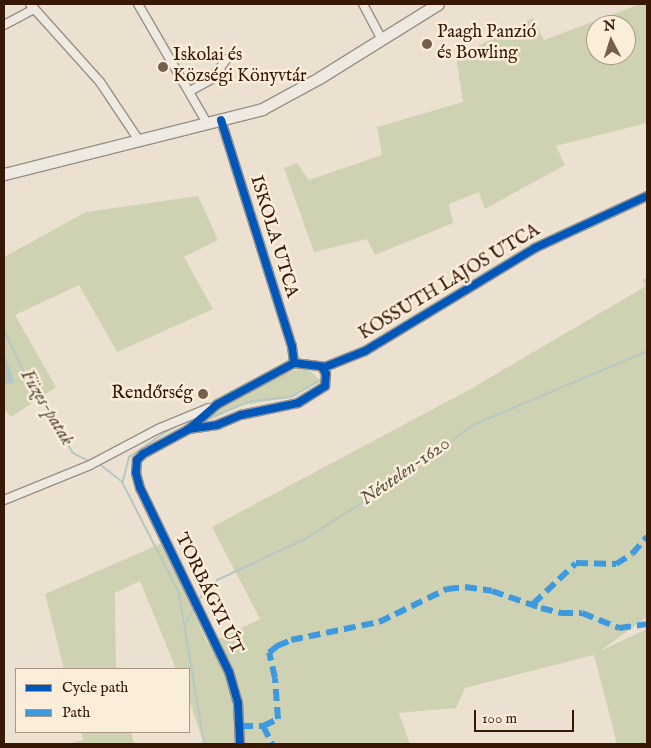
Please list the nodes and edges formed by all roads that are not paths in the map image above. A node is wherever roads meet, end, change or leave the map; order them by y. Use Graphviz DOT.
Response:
graph roads {
  1 [pos="138,4"];
  2 [pos="363,4"];
  3 [pos="438,4"];
  4 [pos="32,7"];
  5 [pos="4,25"];
  6 [pos="382,39"];
  7 [pos="226,60"];
  8 [pos="190,90"];
  9 [pos="221,120"];
  10 [pos="207,124"];
  11 [pos="138,139"];
  12 [pos="4,174"];
  13 [pos="647,196"];
  14 [pos="294,363"];
  15 [pos="325,373"];
  16 [pos="213,407"];
  17 [pos="188,428"];
  18 [pos="126,448"];
  19 [pos="137,460"];
  20 [pos="4,500"];
  21 [pos="240,744"];
  1 -- 8 [label="street"];
  2 -- 6 [label="street"];
  3 -- 6 [label="main road"];
  4 -- 5 [label="street"];
  4 -- 11 [label="street"];
  6 -- 9 [label="main road"];
  7 -- 8 [label="street"];
  8 -- 10 [label="street"];
  9 -- 10 [label="main road"];
  9 -- 14 [label="street, ISKOLA UTCA"];
  10 -- 11 [label="main road"];
  11 -- 12 [label="main road"];
  13 -- 15 [label="street, KOSSUTH LAJOS UTCA"];
  14 -- 15 [label="street, KOSSUTH LAJOS UTCA"];
  14 -- 16 [label="street, KOSSUTH LAJOS UTCA"];
  15 -- 17 [label="street, KOSSUTH LAJOS UTCA"];
  16 -- 17 [label="street, KOSSUTH LAJOS UTCA"];
  16 -- 18 [label="street, KOSSUTH LAJOS UTCA"];
  17 -- 19 [label="street, KOSSUTH LAJOS UTCA"];
  18 -- 19 [label="street"];
  18 -- 20 [label="street, KOSSUTH LAJOS UTCA"];
  19 -- 21 [label="street, TORBÁGYI ÚT"];
}
